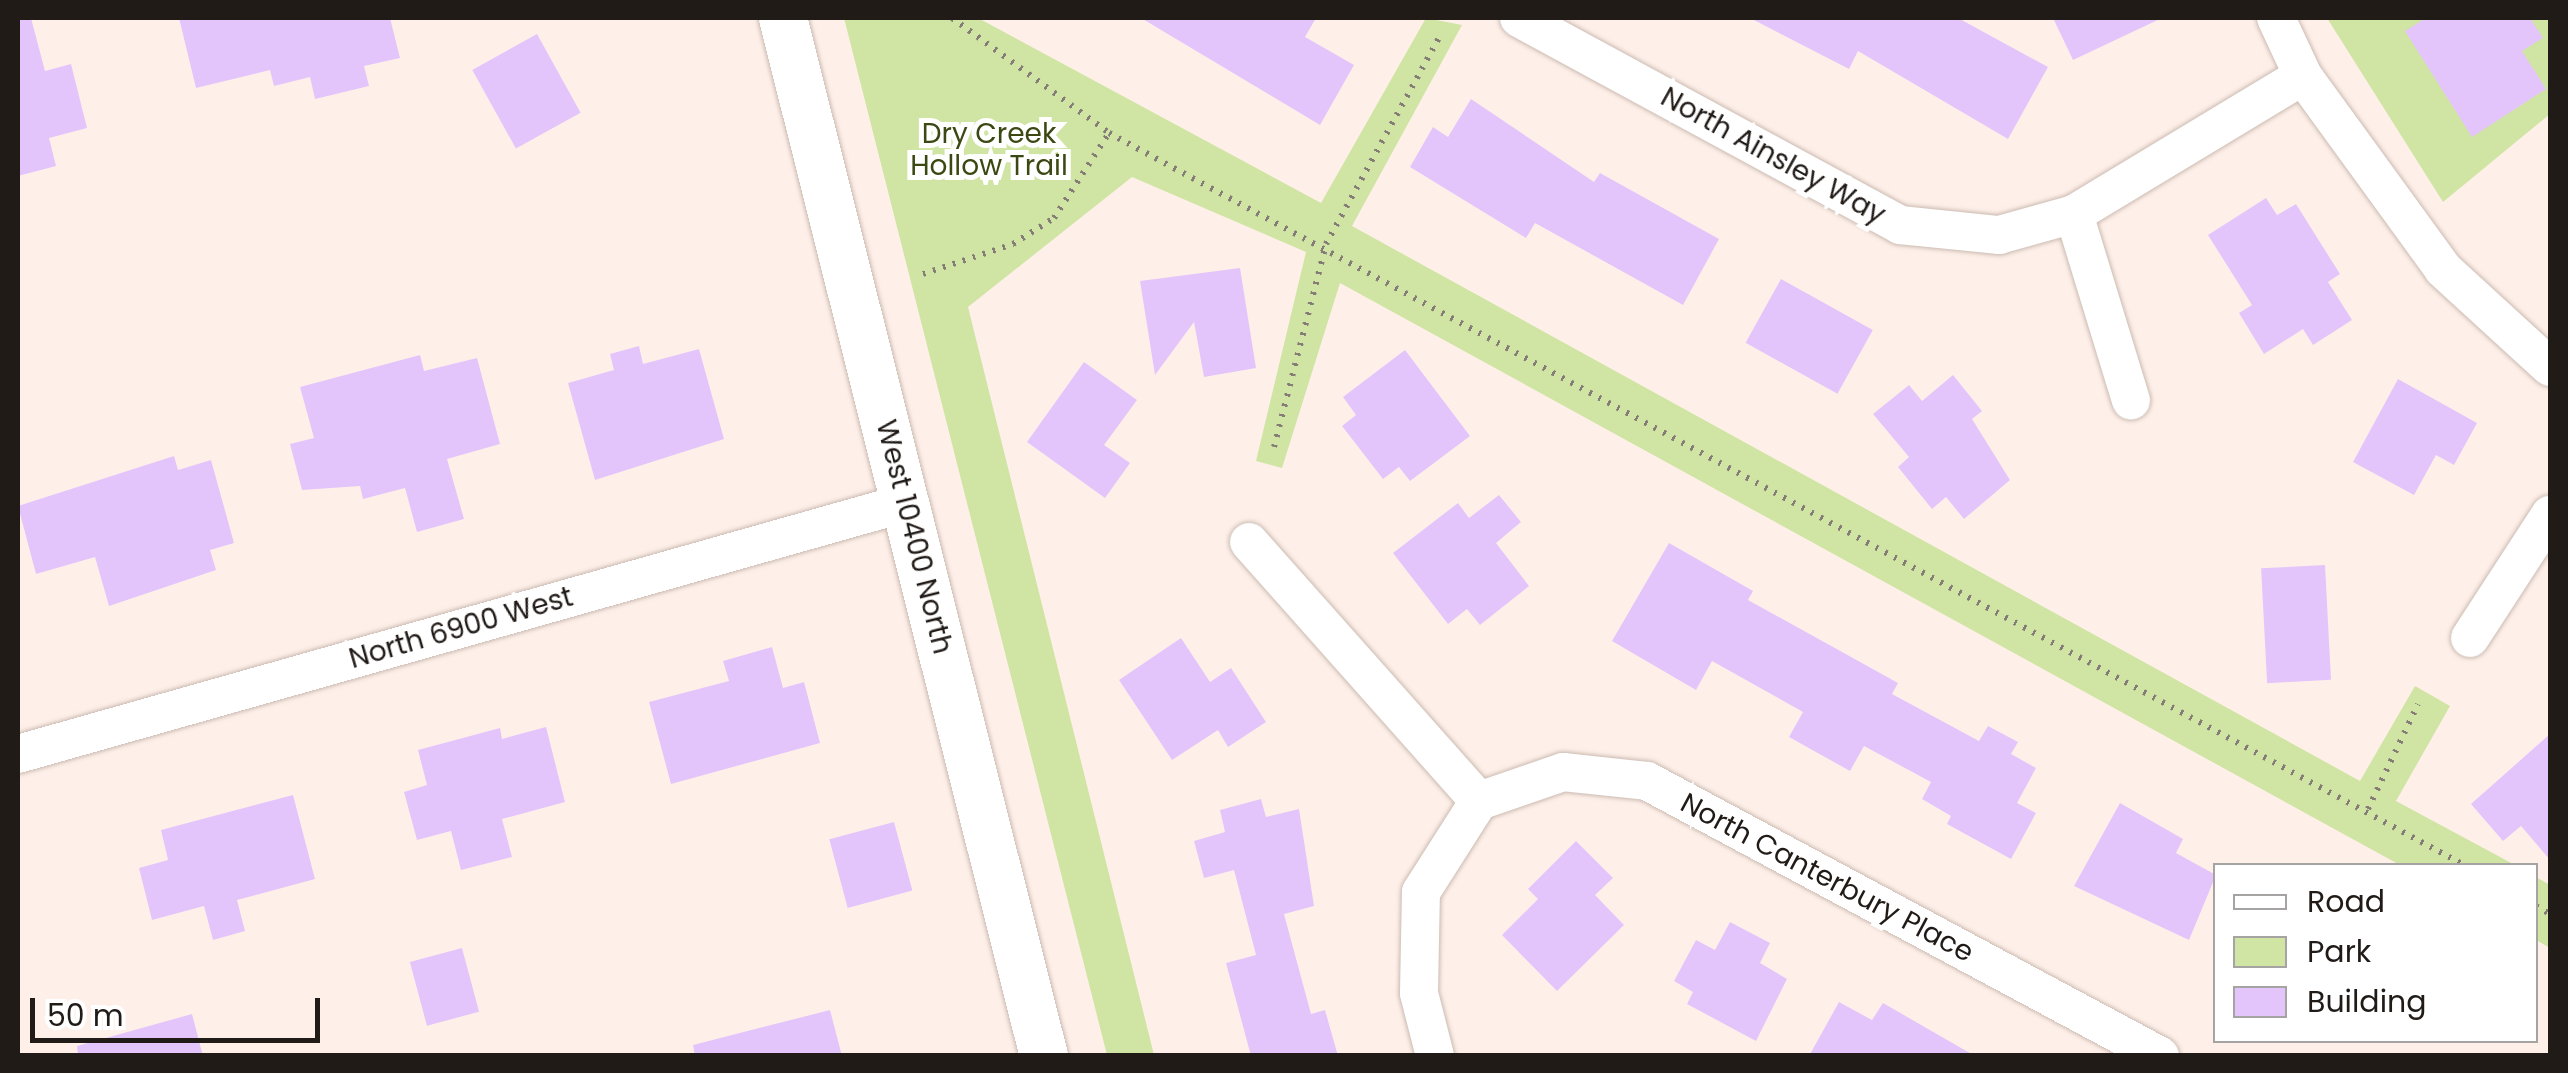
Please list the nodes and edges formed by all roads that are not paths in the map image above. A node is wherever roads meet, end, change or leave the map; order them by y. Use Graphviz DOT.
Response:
graph roads {
  1 [pos="784,18"];
  2 [pos="1519,18"];
  3 [pos="2276,18"];
  4 [pos="2302,76"];
  5 [pos="2074,214"];
  6 [pos="2550,367"];
  7 [pos="2131,402"];
  8 [pos="905,503"];
  9 [pos="2550,515"];
  10 [pos="1250,542"];
  11 [pos="2470,638"];
  12 [pos="18,754"];
  13 [pos="1479,802"];
  14 [pos="1044,1056"];
  15 [pos="1434,1056"];
  16 [pos="2160,1056"];
  1 -- 8 [label="street, West 10400 North"];
  2 -- 5 [label="street, North Ainsley Way"];
  3 -- 4 [label="street"];
  4 -- 5 [label="street, North Ainsley Way"];
  4 -- 6 [label="street"];
  5 -- 7 [label="street"];
  8 -- 12 [label="street, North 6900 West"];
  8 -- 14 [label="street, West 10400 North"];
  9 -- 11 [label="street"];
  10 -- 13 [label="street"];
  13 -- 15 [label="street"];
  13 -- 16 [label="street, North Canterbury Place"];
}
